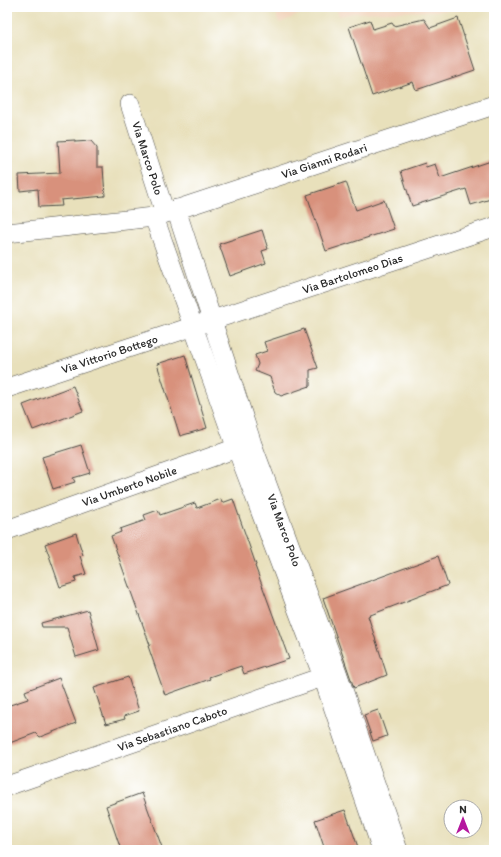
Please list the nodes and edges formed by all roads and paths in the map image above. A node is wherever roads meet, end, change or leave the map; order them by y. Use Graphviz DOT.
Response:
graph roads {
  1 [pos="130,104"];
  2 [pos="494,105"];
  3 [pos="165,213"];
  4 [pos="494,227"];
  5 [pos="7,233"];
  6 [pos="212,321"];
  7 [pos="193,326"];
  8 [pos="7,388"];
  9 [pos="244,446"];
  10 [pos="7,530"];
  11 [pos="330,674"];
  12 [pos="7,786"];
  13 [pos="382,850"];
  14 [pos="398,850"];
  1 -- 3 [label="street, Via Marco Polo"];
  2 -- 3 [label="street, Via Gianni Rodari"];
  3 -- 5 [label="street, Via Gianni Rodari"];
  3 -- 6 [label="street, Via Marco Polo"];
  3 -- 7 [label="street, Via Marco Polo"];
  4 -- 6 [label="street, Via Bartolomeo Dias"];
  6 -- 7 [label="street, Via Vittorio Bottego"];
  6 -- 9 [label="street, Via Marco Polo"];
  7 -- 8 [label="street, Via Vittorio Bottego"];
  7 -- 9 [label="street, Via Marco Polo"];
  9 -- 10 [label="street, Via Umberto Nobile"];
  9 -- 11 [label="street, Via Marco Polo"];
  11 -- 12 [label="street, Via Sebastiano Caboto"];
  11 -- 13 [label="street, Via Marco Polo"];
  11 -- 14 [label="street, Via Marco Polo"];
}
